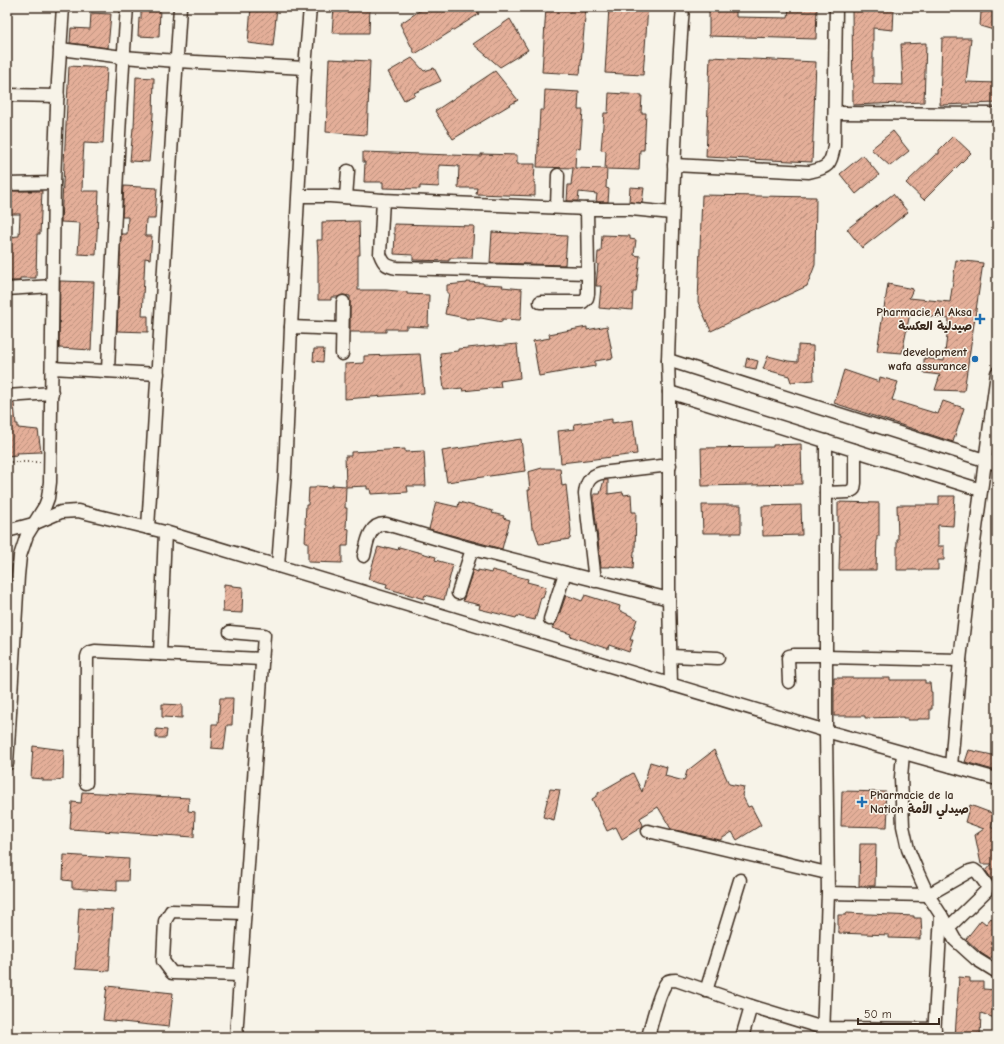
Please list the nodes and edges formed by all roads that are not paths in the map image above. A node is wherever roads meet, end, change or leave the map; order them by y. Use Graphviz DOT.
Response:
graph roads {
  1 [pos="63,7"];
  2 [pos="127,7"];
  3 [pos="180,7"];
  4 [pos="310,7"];
  5 [pos="683,7"];
  6 [pos="836,7"];
  7 [pos="60,49"];
  8 [pos="123,57"];
  9 [pos="177,61"];
  10 [pos="305,68"];
  11 [pos="7,95"];
  12 [pos="58,96"];
  13 [pos="835,114"];
  14 [pos="997,114"];
  15 [pos="674,165"];
  16 [pos="348,171"];
  17 [pos="558,175"];
  18 [pos="54,183"];
  19 [pos="7,184"];
  20 [pos="298,196"];
  21 [pos="346,197"];
  22 [pos="383,200"];
  23 [pos="557,207"];
  24 [pos="587,209"];
  25 [pos="672,213"];
  26 [pos="588,274"];
  27 [pos="52,286"];
  28 [pos="7,289"];
  29 [pos="343,302"];
  30 [pos="540,302"];
  31 [pos="291,328"];
  32 [pos="342,329"];
  33 [pos="342,354"];
  34 [pos="668,360"];
  35 [pos="52,368"];
  36 [pos="108,371"];
  37 [pos="997,373"];
  38 [pos="158,374"];
  39 [pos="670,392"];
  40 [pos="52,393"];
  41 [pos="7,396"];
  42 [pos="826,441"];
  43 [pos="855,450"];
  44 [pos="991,462"];
  45 [pos="670,465"];
  46 [pos="981,490"];
  47 [pos="826,493"];
  48 [pos="34,524"];
  49 [pos="148,528"];
  50 [pos="7,531"];
  51 [pos="165,532"];
  52 [pos="472,549"];
  53 [pos="364,556"];
  54 [pos="278,566"];
  55 [pos="565,573"];
  56 [pos="595,581"];
  57 [pos="458,593"];
  58 [pos="669,600"];
  59 [pos="550,619"];
  60 [pos="230,632"];
  61 [pos="160,654"];
  62 [pos="671,656"];
  63 [pos="826,656"];
  64 [pos="718,658"];
  65 [pos="262,659"];
  66 [pos="960,660"];
  67 [pos="789,682"];
  68 [pos="671,685"];
  69 [pos="826,731"];
  70 [pos="903,753"];
  71 [pos="7,764"];
  72 [pos="951,766"];
  73 [pos="997,780"];
  74 [pos="86,784"];
  75 [pos="648,831"];
  76 [pos="827,873"];
  77 [pos="740,880"];
  78 [pos="828,893"];
  79 [pos="928,895"];
  80 [pos="245,913"];
  81 [pos="941,914"];
  82 [pos="948,928"];
  83 [pos="997,972"];
  84 [pos="240,975"];
  85 [pos="706,990"];
  86 [pos="751,1006"];
  87 [pos="823,1033"];
  88 [pos="934,1033"];
  89 [pos="236,1037"];
  90 [pos="648,1037"];
  91 [pos="742,1037"];
  1 -- 7 [label="street"];
  2 -- 8 [label="street"];
  3 -- 9 [label="street"];
  4 -- 10 [label="street"];
  5 -- 15 [label="street"];
  6 -- 13 [label="street"];
  7 -- 8 [label="street"];
  7 -- 12 [label="street"];
  8 -- 9 [label="street"];
  8 -- 36 [label="street"];
  9 -- 10 [label="street"];
  9 -- 38 [label="street"];
  10 -- 20 [label="street"];
  11 -- 12 [label="street"];
  12 -- 18 [label="street"];
  13 -- 14 [label="street"];
  13 -- 15 [label="street"];
  15 -- 25 [label="street"];
  16 -- 21 [label="street"];
  17 -- 23 [label="street"];
  18 -- 19 [label="street"];
  18 -- 27 [label="street"];
  20 -- 21 [label="street"];
  20 -- 31 [label="street"];
  21 -- 22 [label="street"];
  22 -- 23 [label="street"];
  22 -- 26 [label="street"];
  23 -- 24 [label="street"];
  24 -- 25 [label="street"];
  24 -- 26 [label="street"];
  25 -- 34 [label="street"];
  26 -- 30 [label="street"];
  27 -- 28 [label="street"];
  27 -- 35 [label="street"];
  29 -- 32 [label="street"];
  31 -- 32 [label="street"];
  31 -- 54 [label="street"];
  32 -- 33 [label="street"];
  34 -- 39 [label="street"];
  34 -- 44 [label="street"];
  35 -- 36 [label="street"];
  35 -- 40 [label="street"];
  36 -- 38 [label="street"];
  37 -- 44 [label="street"];
  38 -- 49 [label="street"];
  39 -- 42 [label="street"];
  39 -- 45 [label="street"];
  40 -- 41 [label="street"];
  40 -- 48 [label="street"];
  42 -- 43 [label="street"];
  42 -- 47 [label="street"];
  43 -- 46 [label="street"];
  43 -- 47 [label="street"];
  44 -- 46 [label="street"];
  45 -- 56 [label="street"];
  45 -- 58 [label="street"];
  46 -- 66 [label="street"];
  47 -- 63 [label="street"];
  48 -- 49 [label="street"];
  48 -- 50 [label="street"];
  48 -- 71 [label="street"];
  49 -- 51 [label="street"];
  51 -- 54 [label="street"];
  51 -- 61 [label="street"];
  52 -- 53 [label="street"];
  52 -- 55 [label="street"];
  52 -- 57 [label="street"];
  54 -- 68 [label="street"];
  55 -- 56 [label="street"];
  55 -- 59 [label="street"];
  56 -- 58 [label="street"];
  58 -- 62 [label="street"];
  60 -- 65 [label="street"];
  61 -- 65 [label="street"];
  61 -- 74 [label="street"];
  62 -- 64 [label="street"];
  62 -- 68 [label="street"];
  63 -- 66 [label="street"];
  63 -- 67 [label="street"];
  63 -- 69 [label="street"];
  65 -- 80 [label="street"];
  66 -- 72 [label="street"];
  68 -- 69 [label="street"];
  69 -- 70 [label="street"];
  69 -- 76 [label="street"];
  70 -- 72 [label="street"];
  70 -- 79 [label="street"];
  72 -- 73 [label="street"];
  75 -- 76 [label="street"];
  76 -- 78 [label="street"];
  77 -- 85 [label="street"];
  78 -- 79 [label="street"];
  78 -- 87 [label="street"];
  79 -- 81 [label="street"];
  79 -- 82 [label="street"];
  80 -- 84 [label="street"];
  80 -- 84 [label="street"];
  81 -- 82 [label="street"];
  81 -- 88 [label="street"];
  82 -- 83 [label="street"];
  84 -- 89 [label="street"];
  85 -- 86 [label="street"];
  85 -- 90 [label="street"];
  86 -- 87 [label="street"];
  86 -- 91 [label="street"];
  87 -- 88 [label="street"];
}
